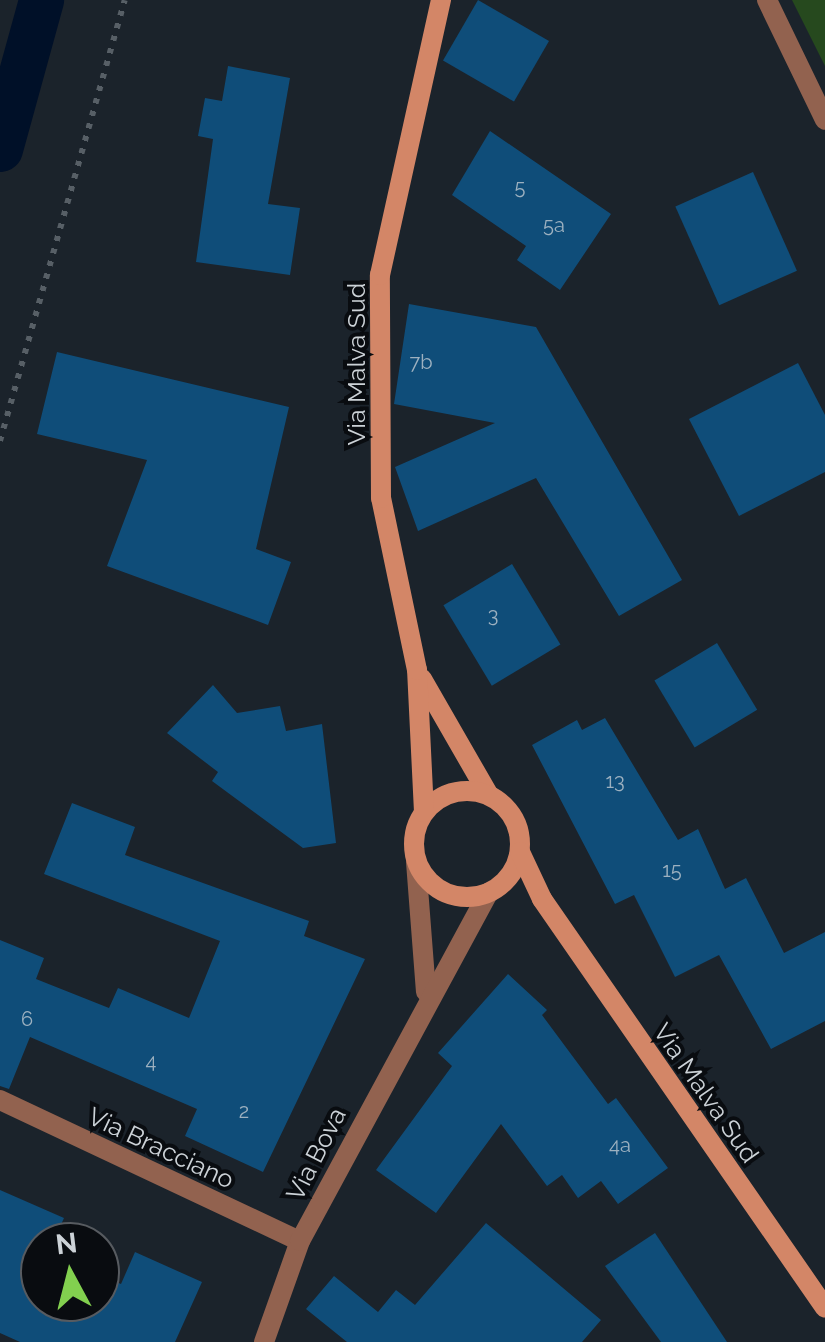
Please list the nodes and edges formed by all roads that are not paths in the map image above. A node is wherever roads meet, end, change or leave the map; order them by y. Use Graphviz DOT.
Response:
graph roads {
  1 [pos="440,0"];
  2 [pos="766,0"];
  3 [pos="825,120"];
  4 [pos="417,670"];
  5 [pos="488,794"];
  6 [pos="424,812"];
  7 [pos="520,852"];
  8 [pos="416,862"];
  9 [pos="488,893"];
  10 [pos="426,994"];
  11 [pos="0,1100"];
  12 [pos="300,1240"];
  13 [pos="825,1308"];
  14 [pos="264,1342"];
  1 -- 4 [label="street, Via Malva Sud"];
  2 -- 3 [label="street"];
  4 -- 5 [label="street, Via Malva Sud"];
  4 -- 6 [label="street, Via Malva Sud"];
  5 -- 6 [label="street"];
  5 -- 7 [label="street"];
  6 -- 8 [label="street"];
  7 -- 9 [label="street"];
  7 -- 13 [label="street, Via Malva Sud"];
  8 -- 9 [label="street"];
  8 -- 10 [label="street"];
  9 -- 10 [label="street, Via Bova"];
  10 -- 12 [label="street, Via Bova"];
  11 -- 12 [label="street, Via Bracciano"];
  12 -- 14 [label="street, Via Bova"];
}
